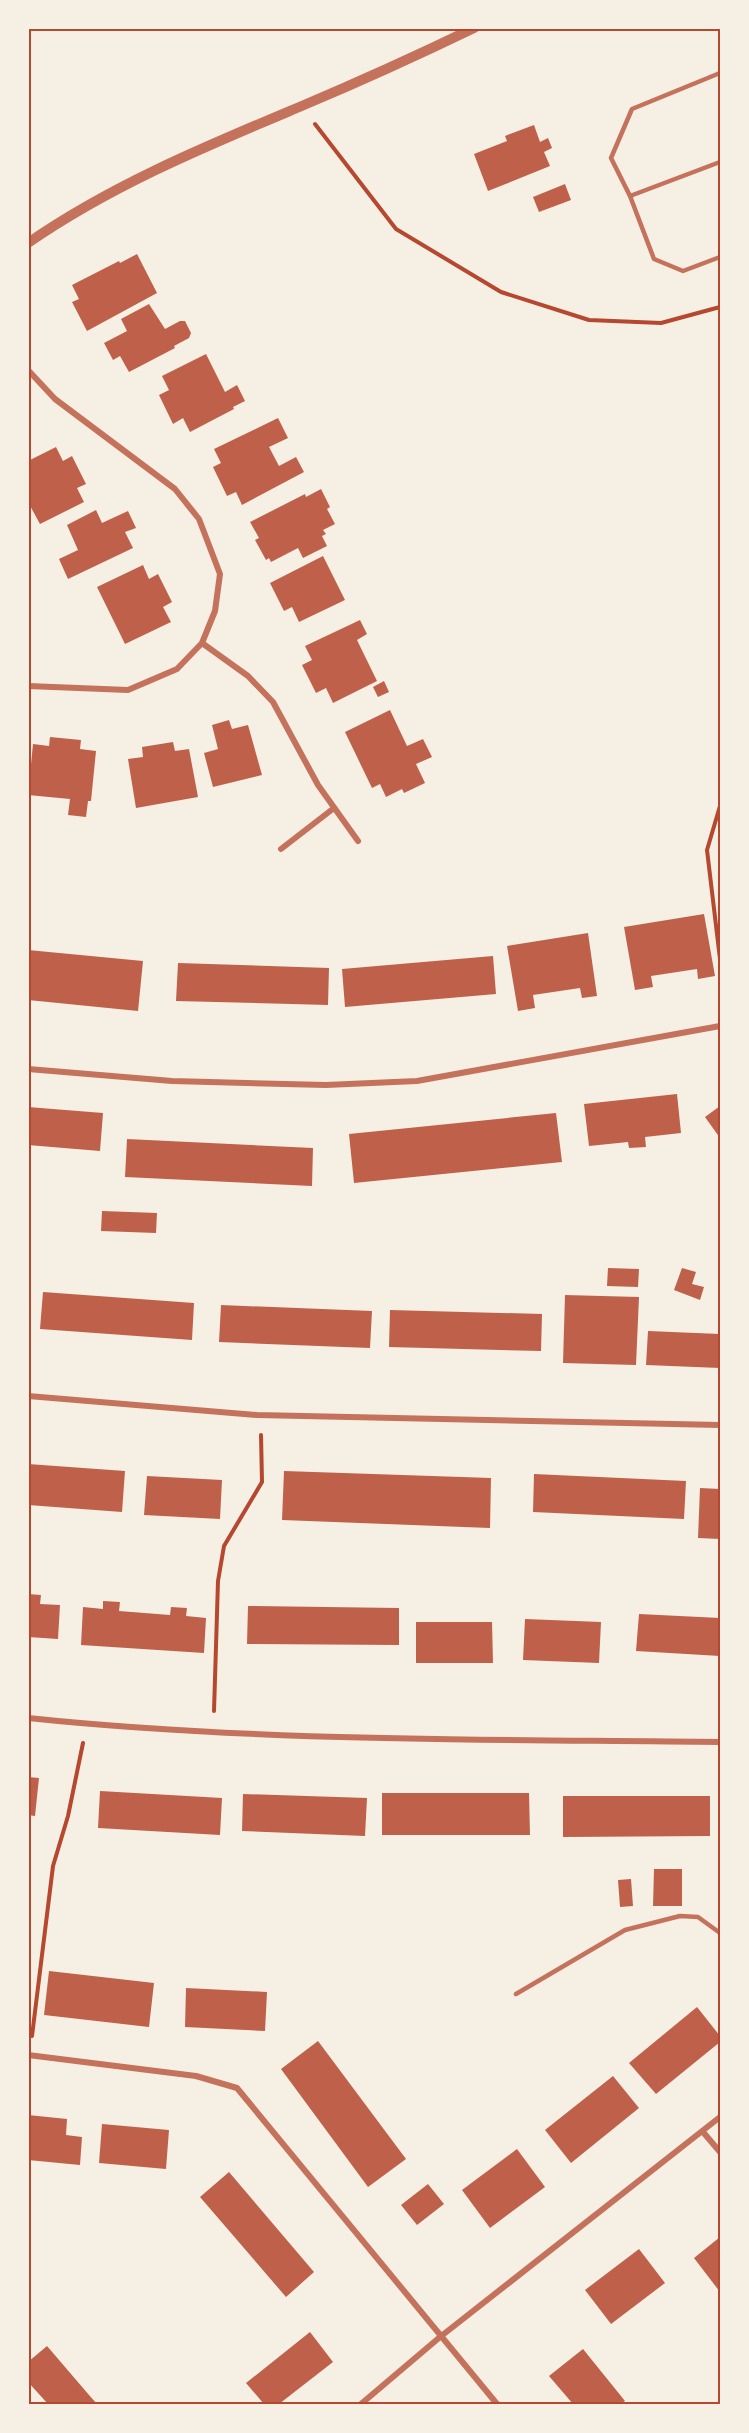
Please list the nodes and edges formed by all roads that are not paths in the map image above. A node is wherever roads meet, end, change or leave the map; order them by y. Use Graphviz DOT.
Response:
graph roads {
  1 [pos="474,28"];
  2 [pos="720,73"];
  3 [pos="720,162"];
  4 [pos="630,196"];
  5 [pos="28,243"];
  6 [pos="720,257"];
  7 [pos="28,370"];
  8 [pos="202,643"];
  9 [pos="28,687"];
  10 [pos="334,808"];
  11 [pos="358,841"];
  12 [pos="281,849"];
  13 [pos="720,1026"];
  14 [pos="28,1069"];
  15 [pos="28,1396"];
  16 [pos="720,1425"];
  17 [pos="28,1718"];
  18 [pos="720,1742"];
  19 [pos="720,1933"];
  20 [pos="516,1994"];
  21 [pos="29,2055"];
  22 [pos="720,2117"];
  23 [pos="703,2132"];
  24 [pos="720,2152"];
  25 [pos="440,2337"];
  26 [pos="361,2404"];
  27 [pos="497,2404"];
  1 -- 5 [label="street"];
  2 -- 4 [label="lane"];
  3 -- 4 [label="lane"];
  4 -- 6 [label="lane"];
  7 -- 8 [label="street"];
  8 -- 9 [label="street"];
  8 -- 10 [label="street"];
  10 -- 11 [label="street"];
  10 -- 12 [label="street"];
  13 -- 14 [label="street"];
  15 -- 16 [label="street"];
  17 -- 18 [label="street"];
  19 -- 20 [label="lane"];
  21 -- 25 [label="street"];
  22 -- 23 [label="street"];
  23 -- 24 [label="street"];
  23 -- 25 [label="street"];
  25 -- 26 [label="street"];
  25 -- 27 [label="street"];
}
